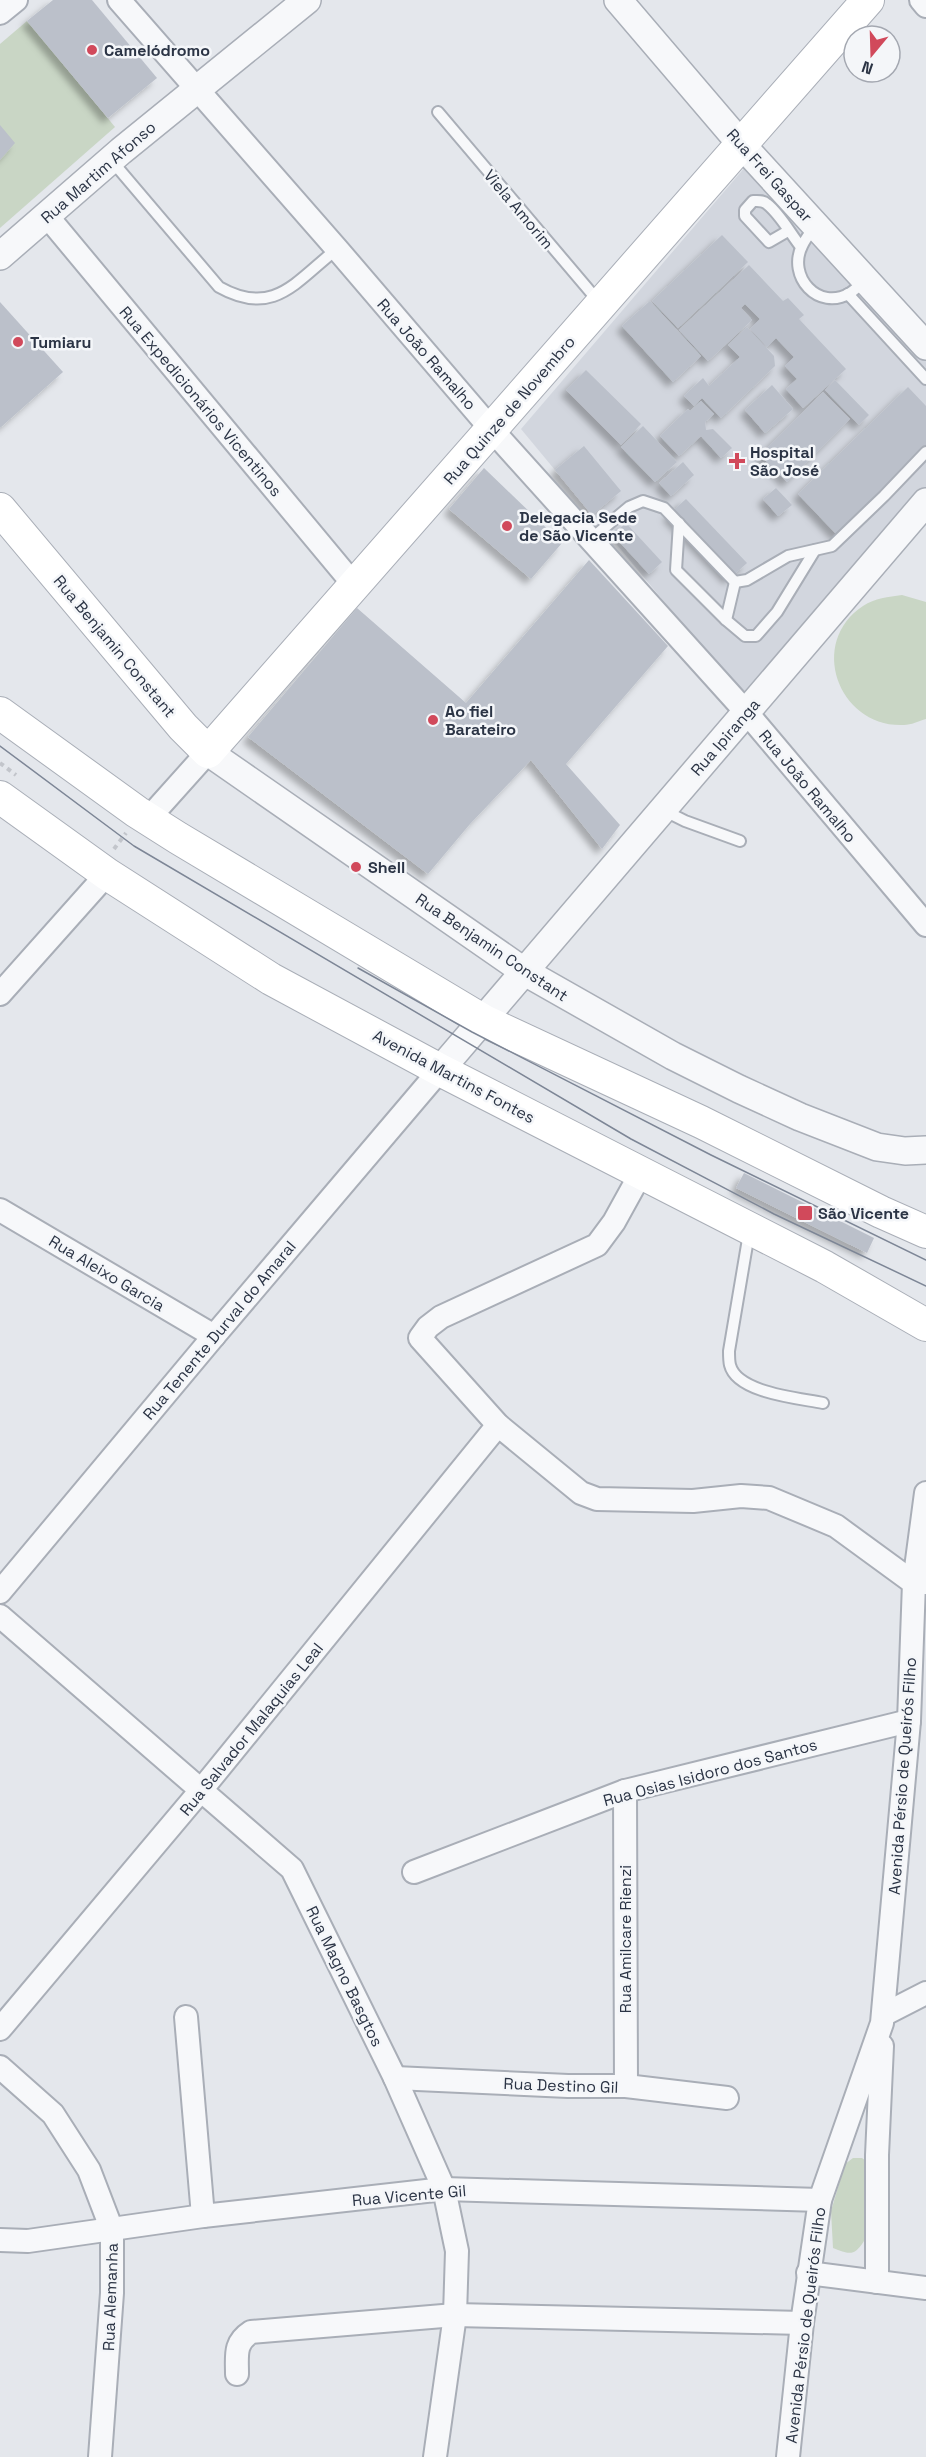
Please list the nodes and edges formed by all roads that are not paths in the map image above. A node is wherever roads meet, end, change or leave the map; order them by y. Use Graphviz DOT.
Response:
graph roads {
  1 [pos="16,0"];
  2 [pos="118,0"];
  3 [pos="307,0"];
  4 [pos="618,0"];
  5 [pos="867,0"];
  6 [pos="921,0"];
  7 [pos="926,6"];
  8 [pos="0,13"];
  9 [pos="196,90"];
  10 [pos="438,112"];
  11 [pos="741,144"];
  12 [pos="110,159"];
  13 [pos="46,216"];
  14 [pos="789,231"];
  15 [pos="808,236"];
  16 [pos="337,249"];
  17 [pos="0,256"];
  18 [pos="857,287"];
  19 [pos="601,305"];
  20 [pos="926,346"];
  21 [pos="926,379"];
  22 [pos="492,430"];
  23 [pos="926,452"];
  24 [pos="926,502"];
  25 [pos="0,509"];
  26 [pos="679,523"];
  27 [pos="591,539"];
  28 [pos="815,550"];
  29 [pos="735,582"];
  30 [pos="355,586"];
  31 [pos="726,620"];
  32 [pos="0,713"];
  33 [pos="747,713"];
  34 [pos="208,752"];
  35 [pos="0,797"];
  36 [pos="663,809"];
  37 [pos="148,819"];
  38 [pos="740,841"];
  39 [pos="107,874"];
  40 [pos="926,926"];
  41 [pos="525,972"];
  42 [pos="0,994"];
  43 [pos="484,1021"];
  44 [pos="440,1070"];
  45 [pos="926,1150"];
  46 [pos="641,1173"];
  47 [pos="0,1210"];
  48 [pos="749,1229"];
  49 [pos="926,1232"];
  50 [pos="926,1325"];
  51 [pos="214,1336"];
  52 [pos="823,1403"];
  53 [pos="498,1425"];
  54 [pos="926,1493"];
  55 [pos="920,1583"];
  56 [pos="0,1592"];
  57 [pos="0,1616"];
  58 [pos="909,1721"];
  59 [pos="916,1757"];
  60 [pos="202,1789"];
  61 [pos="624,1791"];
  62 [pos="414,1872"];
  63 [pos="926,1993"];
  64 [pos="186,2017"];
  65 [pos="883,2019"];
  66 [pos="0,2029"];
  67 [pos="0,2067"];
  68 [pos="395,2078"];
  69 [pos="626,2086"];
  70 [pos="727,2098"];
  71 [pos="838,2149"];
  72 [pos="877,2154"];
  73 [pos="444,2189"];
  74 [pos="820,2200"];
  75 [pos="203,2216"];
  76 [pos="112,2230"];
  77 [pos="0,2240"];
  78 [pos="808,2273"];
  79 [pos="877,2282"];
  80 [pos="926,2288"];
  81 [pos="454,2315"];
  82 [pos="802,2323"];
  83 [pos="237,2374"];
  84 [pos="100,2457"];
  85 [pos="435,2457"];
  86 [pos="788,2457"];
  1 -- 8 [label="street"];
  2 -- 9 [label="street, Rua João Ramalho"];
  3 -- 9 [label="street, Rua Martim Afonso"];
  4 -- 11 [label="street, Rua Frei Gaspar"];
  5 -- 11 [label="main road, Rua Quinze de Novembro"];
  6 -- 7 [label="street"];
  9 -- 12 [label="street, Rua Martim Afonso"];
  9 -- 16 [label="street, Rua João Ramalho"];
  10 -- 19 [label="lane, Viela Amorim"];
  11 -- 15 [label="street, Rua Frei Gaspar"];
  11 -- 19 [label="main road, Rua Quinze de Novembro"];
  12 -- 13 [label="street, Rua Martim Afonso"];
  12 -- 16 [label="lane"];
  13 -- 17 [label="street, Rua Martim Afonso"];
  13 -- 30 [label="street, Rua Expedicionários Vicentinos"];
  14 -- 15 [label="lane"];
  15 -- 18 [label="street, Rua Frei Gaspar"];
  15 -- 18 [label="lane"];
  16 -- 22 [label="street, Rua João Ramalho"];
  18 -- 20 [label="street, Rua Frei Gaspar"];
  18 -- 21 [label="lane"];
  19 -- 22 [label="main road, Rua Quinze de Novembro"];
  22 -- 27 [label="street, Rua João Ramalho"];
  22 -- 30 [label="main road, Rua Quinze de Novembro"];
  23 -- 28 [label="lane"];
  24 -- 33 [label="street, Rua Ipiranga"];
  25 -- 34 [label="main road, Rua Benjamin Constant"];
  26 -- 27 [label="lane"];
  26 -- 29 [label="lane"];
  26 -- 31 [label="lane"];
  27 -- 33 [label="street, Rua João Ramalho"];
  28 -- 29 [label="lane"];
  28 -- 31 [label="lane"];
  29 -- 31 [label="lane"];
  30 -- 34 [label="main road, Rua Quinze de Novembro"];
  32 -- 37 [label="main road"];
  33 -- 36 [label="street, Rua Ipiranga"];
  33 -- 40 [label="street, Rua João Ramalho"];
  34 -- 37 [label="street, Rua Quinze de Novembro"];
  34 -- 41 [label="street, Rua Benjamin Constant"];
  35 -- 39 [label="main road, Avenida Martins Fontes"];
  36 -- 38 [label="lane"];
  36 -- 41 [label="street, Rua Ipiranga"];
  37 -- 43 [label="main road"];
  39 -- 42 [label="street"];
  39 -- 44 [label="main road, Avenida Martins Fontes"];
  41 -- 43 [label="street"];
  41 -- 45 [label="street, Rua Benjamin Constant"];
  43 -- 44 [label="street"];
  43 -- 49 [label="main road"];
  44 -- 46 [label="main road, Avenida Martins Fontes"];
  44 -- 51 [label="street, Rua Tenente Durval do Amaral"];
  46 -- 48 [label="main road, Avenida Martins Fontes"];
  46 -- 53 [label="street"];
  47 -- 51 [label="street, Rua Aleixo Garcia"];
  48 -- 50 [label="main road, Avenida Martins Fontes"];
  48 -- 52 [label="lane"];
  51 -- 56 [label="street, Rua Tenente Durval do Amaral"];
  53 -- 55 [label="street"];
  53 -- 60 [label="street, Rua Salvador Malaquias Leal"];
  54 -- 55 [label="street, Avenida Pérsio de Queirós Filho"];
  55 -- 58 [label="street, Avenida Pérsio de Queirós Filho"];
  57 -- 60 [label="street, Rua Magno Basgtos"];
  58 -- 59 [label="street, Avenida Pérsio de Queirós Filho"];
  58 -- 61 [label="street, Rua Osias Isidoro dos Santos"];
  59 -- 65 [label="street, Avenida Pérsio de Queirós Filho"];
  60 -- 66 [label="street, Rua Salvador Malaquias Leal"];
  60 -- 68 [label="street, Rua Magno Basgtos"];
  61 -- 62 [label="street, Rua Osias Isidoro dos Santos"];
  61 -- 69 [label="street, Rua Amilcare Rienzi"];
  63 -- 65 [label="street"];
  64 -- 75 [label="street"];
  65 -- 71 [label="street, Avenida Pérsio de Queirós Filho"];
  65 -- 72 [label="street, Avenida Pérsio de Queirós Filho"];
  67 -- 76 [label="street, Rua Alemanha"];
  68 -- 69 [label="street, Rua Destino Gil"];
  68 -- 73 [label="street, Rua Magno Basgtos"];
  69 -- 70 [label="street, Rua Destino Gil"];
  71 -- 72 [label="street"];
  71 -- 74 [label="street, Avenida Pérsio de Queirós Filho"];
  72 -- 79 [label="street, Avenida Pérsio de Queirós Filho"];
  73 -- 74 [label="street, Rua Vicente Gil"];
  73 -- 75 [label="street, Rua Vicente Gil"];
  73 -- 81 [label="street, Rua Magno Basgtos"];
  74 -- 78 [label="street, Avenida Pérsio de Queirós Filho"];
  75 -- 76 [label="street, Rua Vicente Gil"];
  76 -- 77 [label="street, Rua Vicente Gil"];
  76 -- 84 [label="street, Rua Alemanha"];
  78 -- 79 [label="street"];
  78 -- 82 [label="street, Avenida Pérsio de Queirós Filho"];
  79 -- 80 [label="street"];
  81 -- 82 [label="street"];
  81 -- 83 [label="street"];
  81 -- 85 [label="street, Rua Magno Basgtos"];
  82 -- 86 [label="street, Avenida Pérsio de Queirós Filho"];
}
